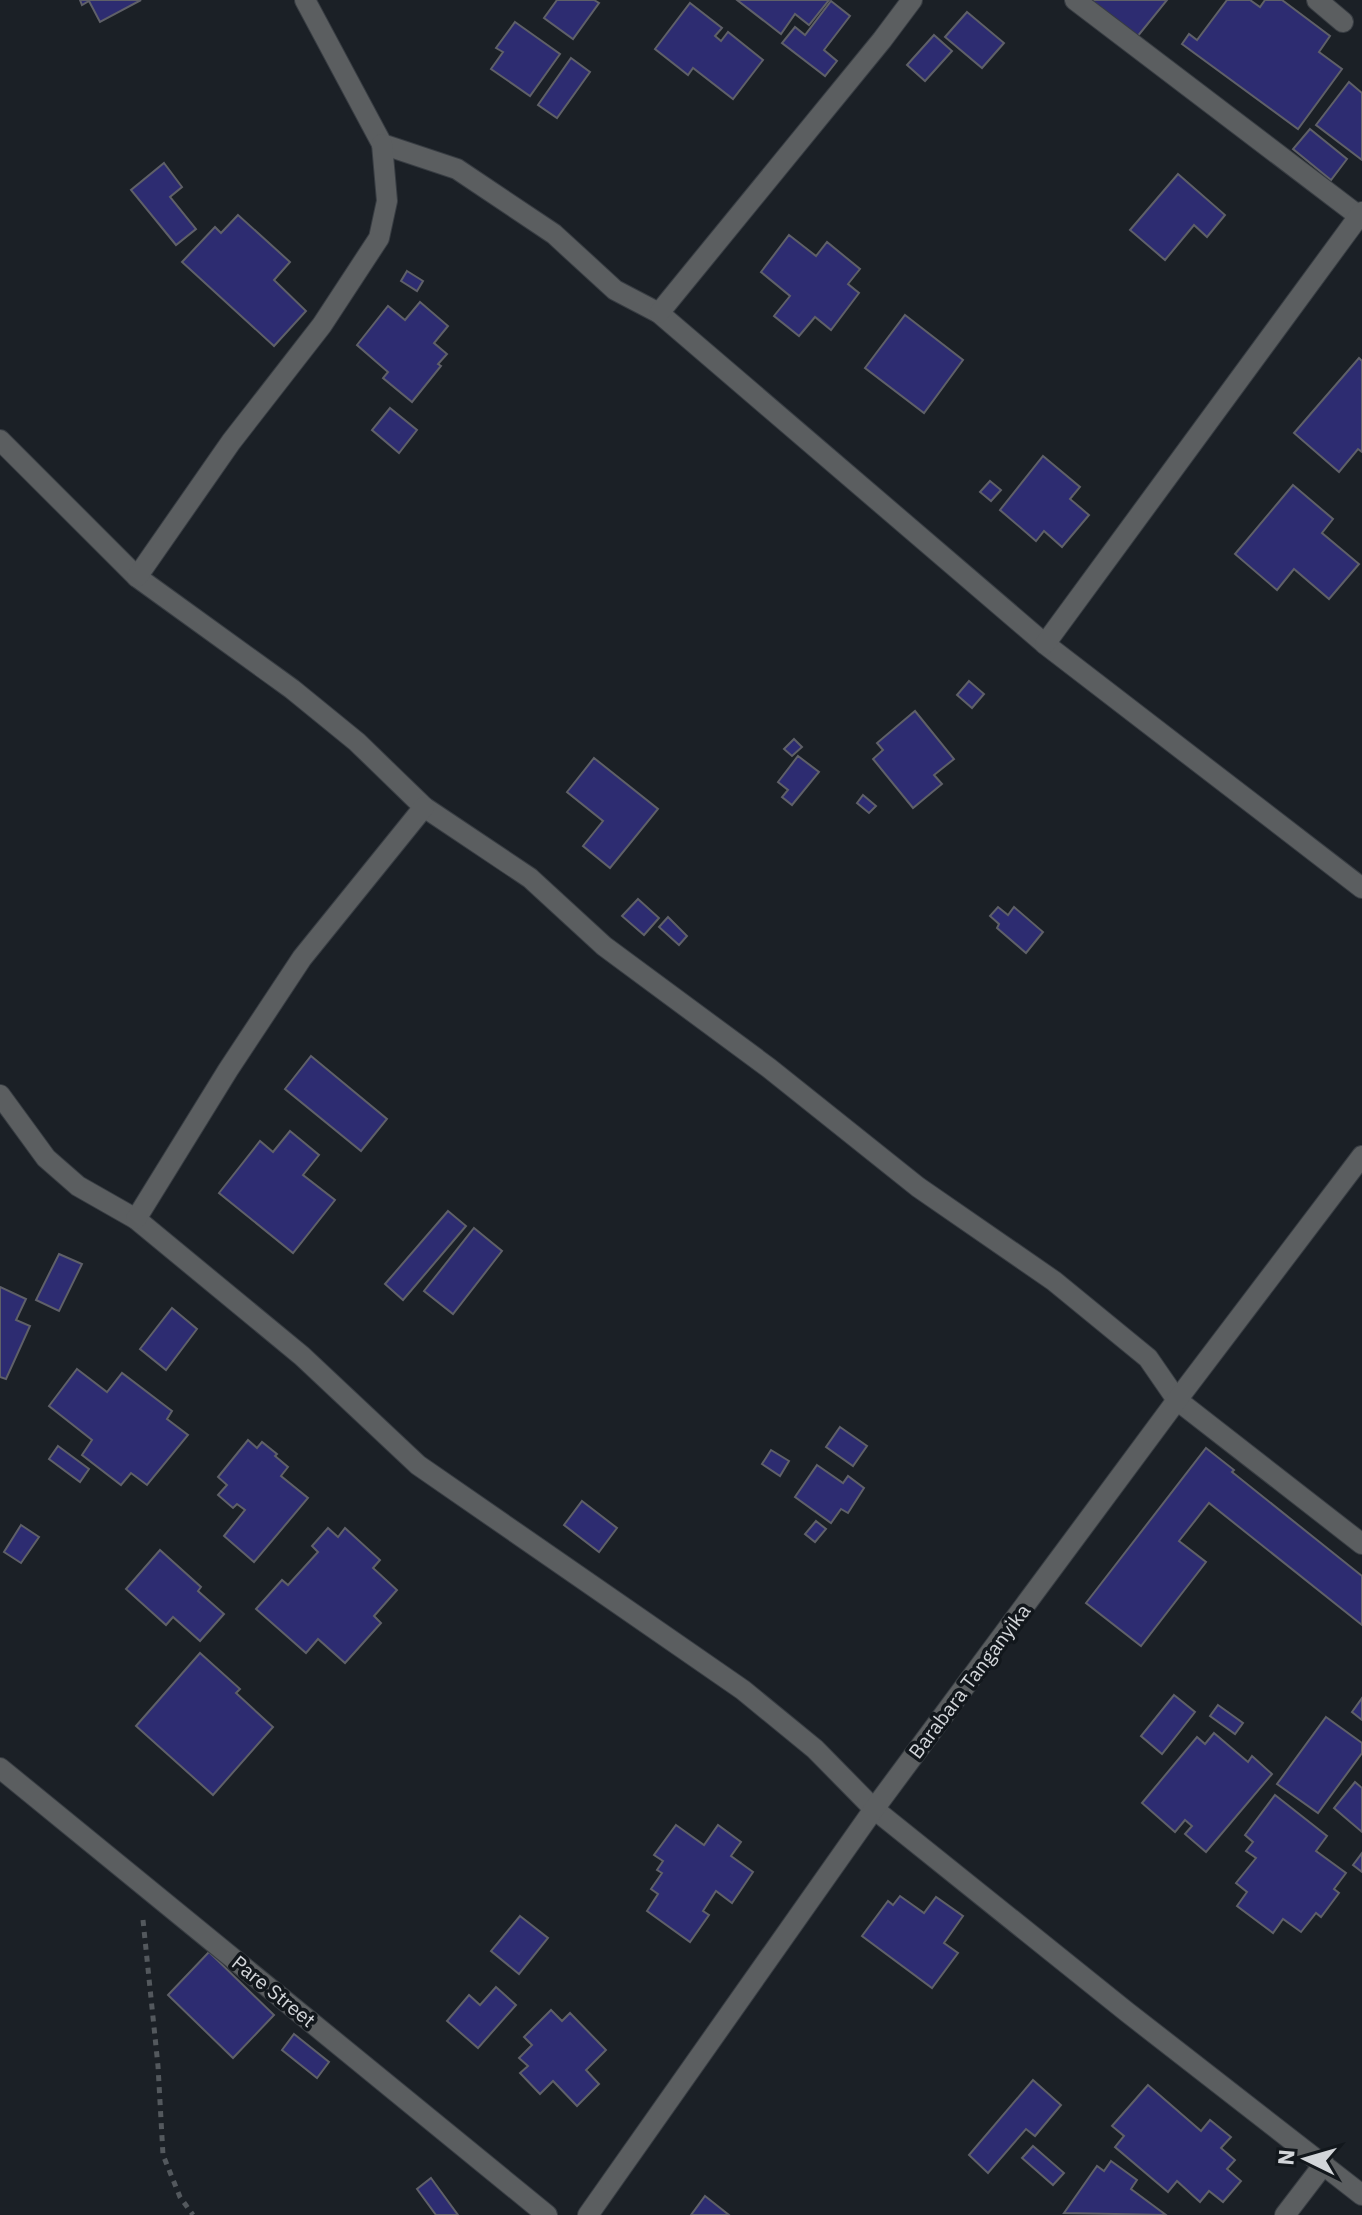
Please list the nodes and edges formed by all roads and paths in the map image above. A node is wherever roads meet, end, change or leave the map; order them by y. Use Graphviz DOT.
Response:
graph roads {
  1 [pos="305,0"];
  2 [pos="912,0"];
  3 [pos="1075,0"];
  4 [pos="1317,0"];
  5 [pos="1343,22"];
  6 [pos="382,144"];
  7 [pos="1360,214"];
  8 [pos="659,313"];
  9 [pos="0,440"];
  10 [pos="137,577"];
  11 [pos="1045,644"];
  12 [pos="424,807"];
  13 [pos="1362,888"];
  14 [pos="0,1095"];
  15 [pos="1362,1156"];
  16 [pos="136,1219"];
  17 [pos="1177,1400"];
  18 [pos="1362,1544"];
  19 [pos="0,1768"];
  20 [pos="874,1809"];
  21 [pos="141,1882"];
  22 [pos="1324,2164"];
  23 [pos="1362,2195"];
  24 [pos="193,2215"];
  25 [pos="547,2215"];
  26 [pos="588,2215"];
  27 [pos="1285,2215"];
  1 -- 6 [label="street"];
  2 -- 8 [label="street"];
  3 -- 7 [label="street"];
  4 -- 5 [label="street"];
  6 -- 8 [label="street"];
  6 -- 10 [label="street"];
  7 -- 11 [label="street"];
  8 -- 11 [label="street"];
  9 -- 10 [label="street"];
  10 -- 12 [label="street"];
  11 -- 13 [label="street"];
  12 -- 16 [label="street"];
  12 -- 17 [label="street"];
  14 -- 16 [label="street"];
  15 -- 17 [label="street, Barabara Tanganyika"];
  16 -- 20 [label="street"];
  17 -- 18 [label="street"];
  17 -- 20 [label="street, Barabara Tanganyika"];
  19 -- 21 [label="street, Pare Street"];
  20 -- 22 [label="street"];
  20 -- 26 [label="street, Barabara Tanganyika"];
  21 -- 24 [label="path"];
  21 -- 25 [label="street, Pare Street"];
  22 -- 23 [label="street"];
  22 -- 27 [label="street"];
}
